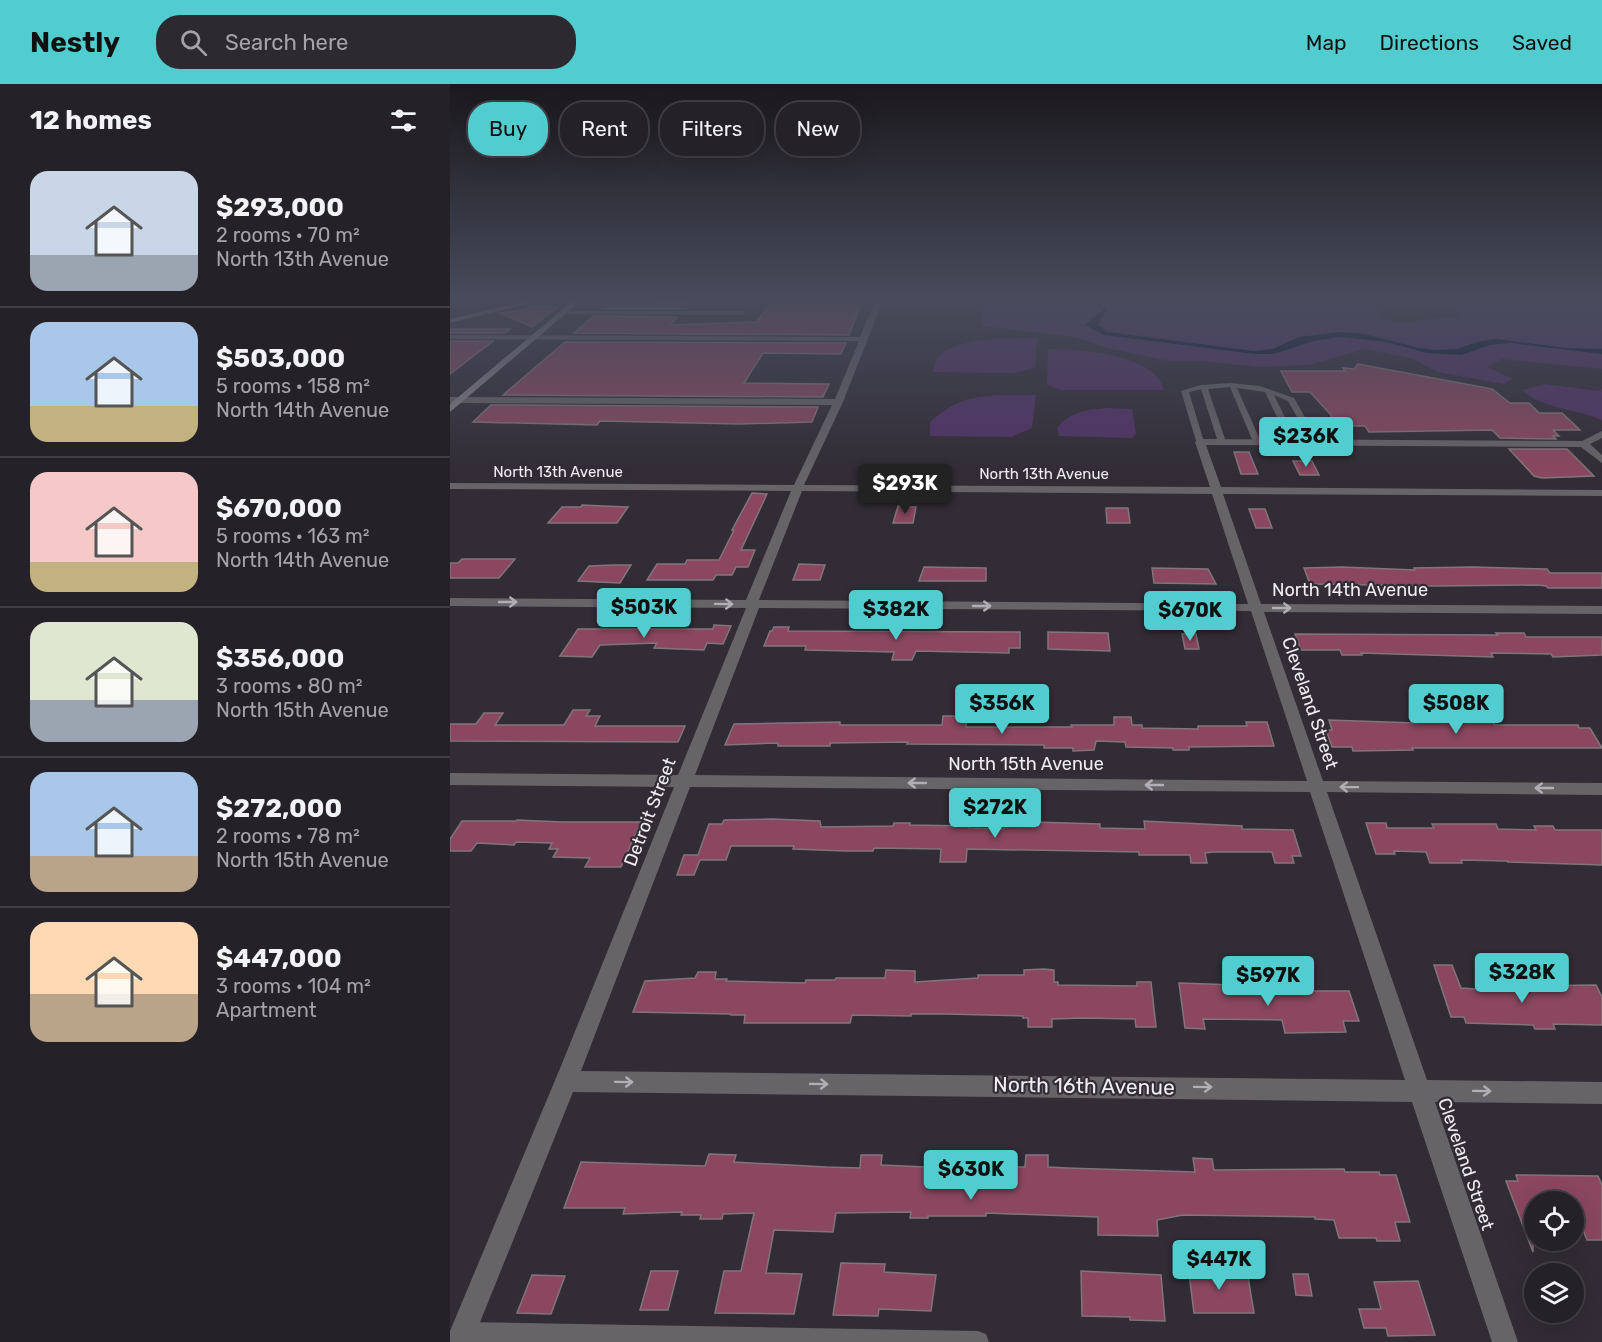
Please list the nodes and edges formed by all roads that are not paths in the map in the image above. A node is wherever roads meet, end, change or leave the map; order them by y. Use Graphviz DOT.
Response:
graph roads {
  1 [pos="510,357"];
  2 [pos="856,357"];
  3 [pos="1204,387"];
  4 [pos="1233,387"];
  5 [pos="1268,391"];
  6 [pos="455,400"];
  7 [pos="838,402"];
  8 [pos="450,409"];
  9 [pos="1602,434"];
  10 [pos="1200,442"];
  11 [pos="1222,442"];
  12 [pos="1257,442"];
  13 [pos="1293,442"];
  14 [pos="1314,442"];
  15 [pos="1584,444"];
  16 [pos="1602,460"];
  17 [pos="450,486"];
  18 [pos="797,488"];
  19 [pos="1218,490"];
  20 [pos="1602,493"];
  21 [pos="450,602"];
  22 [pos="752,604"];
  23 [pos="1257,608"];
  24 [pos="1602,610"];
  25 [pos="450,779"];
  26 [pos="683,781"];
  27 [pos="1318,786"];
  28 [pos="1602,789"];
  29 [pos="566,1081"];
  30 [pos="1421,1090"];
  31 [pos="1602,1093"];
  32 [pos="461,1337"];
  33 [pos="978,1342"];
  34 [pos="1505,1342"];
  1 -- 6 [label="street"];
  2 -- 7 [label="street, Detroit Street"];
  3 -- 4 [label="lane"];
  3 -- 10 [label="lane"];
  3 -- 11 [label="lane"];
  4 -- 5 [label="lane"];
  4 -- 12 [label="lane"];
  5 -- 13 [label="lane"];
  5 -- 14 [label="lane"];
  6 -- 7 [label="street"];
  6 -- 8 [label="street"];
  7 -- 18 [label="street, Detroit Street"];
  9 -- 15 [label="street"];
  10 -- 11 [label="street"];
  10 -- 19 [label="street, Cleveland Street"];
  11 -- 12 [label="street"];
  12 -- 13 [label="street"];
  13 -- 14 [label="street"];
  14 -- 15 [label="street"];
  15 -- 16 [label="street"];
  17 -- 18 [label="street, North 13th Avenue"];
  18 -- 19 [label="street, North 13th Avenue"];
  18 -- 22 [label="street, Detroit Street"];
  19 -- 20 [label="street, North 13th Avenue"];
  19 -- 23 [label="street, Cleveland Street"];
  21 -- 22 [label="street, North 14th Avenue, one-way"];
  22 -- 23 [label="street, North 14th Avenue, one-way"];
  22 -- 26 [label="street, Detroit Street"];
  23 -- 24 [label="street, North 14th Avenue, one-way"];
  23 -- 27 [label="street, Cleveland Street"];
  25 -- 26 [label="street, North 15th Avenue"];
  27 -- 26 [label="street, North 15th Avenue, one-way"];
  26 -- 29 [label="street, Detroit Street"];
  28 -- 27 [label="street, North 15th Avenue, one-way"];
  27 -- 30 [label="street, Cleveland Street"];
  29 -- 30 [label="street, North 16th Avenue, one-way"];
  29 -- 32 [label="street, Detroit Street"];
  30 -- 31 [label="street, North 16th Avenue, one-way"];
  30 -- 34 [label="street, Cleveland Street"];
  32 -- 33 [label="lane"];
}
